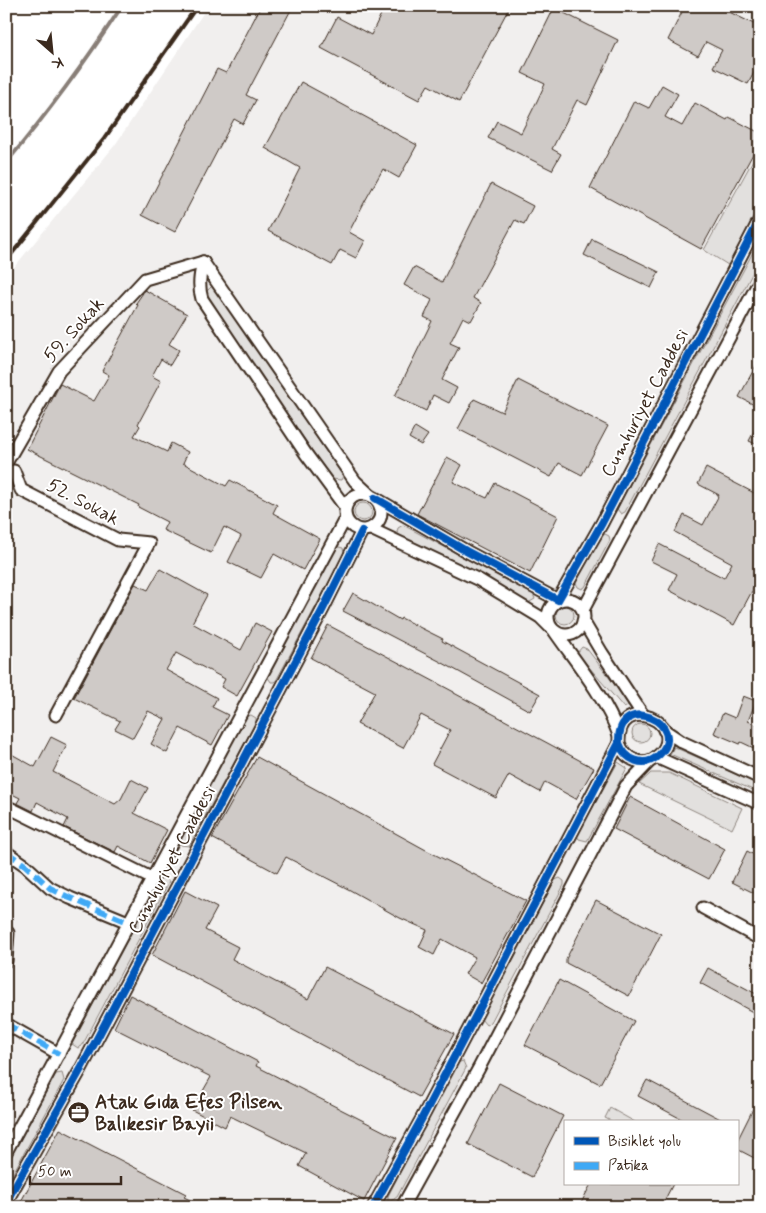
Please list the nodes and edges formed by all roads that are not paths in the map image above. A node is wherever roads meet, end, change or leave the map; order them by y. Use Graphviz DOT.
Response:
graph roads {
  1 [pos="760,220"];
  2 [pos="203,262"];
  3 [pos="760,280"];
  4 [pos="10,467"];
  5 [pos="372,497"];
  6 [pos="345,507"];
  7 [pos="345,519"];
  8 [pos="367,530"];
  9 [pos="558,600"];
  10 [pos="583,616"];
  11 [pos="553,629"];
  12 [pos="56,715"];
  13 [pos="643,715"];
  14 [pos="664,730"];
  15 [pos="619,739"];
  16 [pos="653,759"];
  17 [pos="760,778"];
  18 [pos="760,804"];
  19 [pos="6,806"];
  20 [pos="6,852"];
  21 [pos="152,878"];
  22 [pos="703,908"];
  23 [pos="128,922"];
  24 [pos="6,932"];
  25 [pos="760,939"];
  26 [pos="6,961"];
  27 [pos="6,1024"];
  28 [pos="59,1054"];
  29 [pos="6,1152"];
  30 [pos="6,1202"];
  31 [pos="373,1207"];
  32 [pos="402,1207"];
  1 -- 9 [label="street, Cumhuriyet Caddesi"];
  2 -- 4 [label="street, 59. Sokak"];
  2 -- 5 [label="street"];
  2 -- 6 [label="street"];
  3 -- 10 [label="street"];
  4 -- 12 [label="street, 52. Sokak"];
  5 -- 6 [label="street"];
  5 -- 8 [label="street"];
  5 -- 9 [label="street"];
  6 -- 7 [label="street"];
  7 -- 8 [label="street"];
  7 -- 21 [label="street, Cumhuriyet Caddesi"];
  8 -- 11 [label="street"];
  8 -- 30 [label="street, Cumhuriyet Caddesi"];
  9 -- 10 [label="street"];
  9 -- 11 [label="street"];
  10 -- 11 [label="street"];
  10 -- 13 [label="street"];
  11 -- 15 [label="street"];
  13 -- 14 [label="street"];
  13 -- 15 [label="street"];
  14 -- 16 [label="street"];
  14 -- 17 [label="street"];
  15 -- 16 [label="street"];
  15 -- 31 [label="street"];
  16 -- 18 [label="street"];
  16 -- 32 [label="street"];
  19 -- 21 [label="street"];
  20 -- 23 [label="street"];
  21 -- 23 [label="street, Cumhuriyet Caddesi"];
  22 -- 25 [label="street"];
  23 -- 28 [label="street, Cumhuriyet Caddesi"];
  24 -- 26 [label="street"];
  27 -- 28 [label="street"];
  28 -- 29 [label="street, Cumhuriyet Caddesi"];
}
